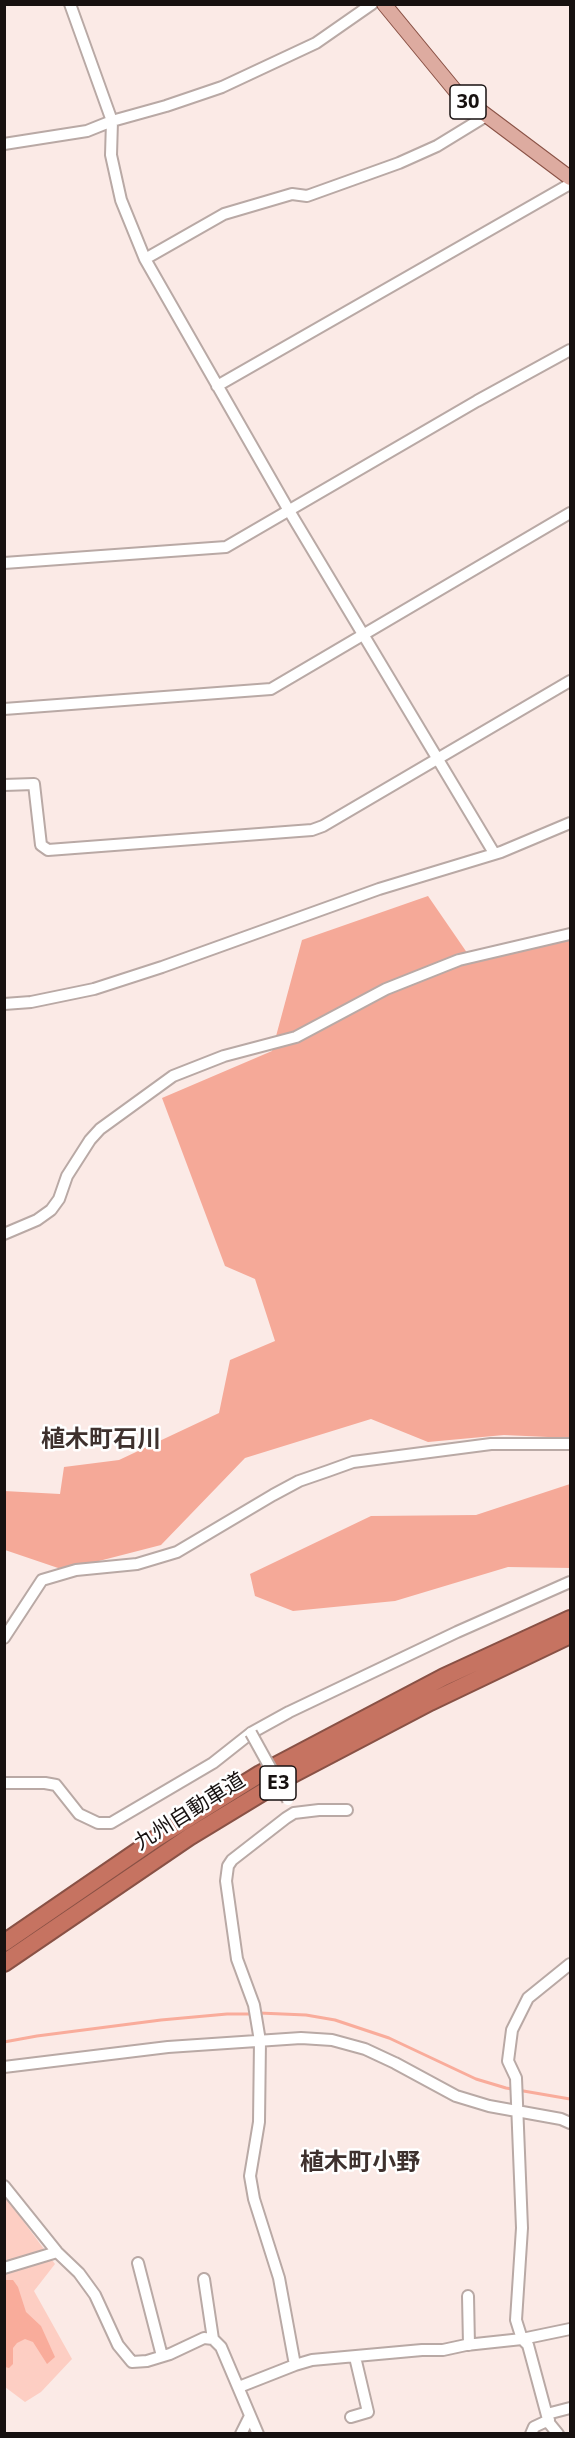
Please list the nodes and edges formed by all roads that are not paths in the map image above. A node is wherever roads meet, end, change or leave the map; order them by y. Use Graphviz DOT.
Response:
graph roads {
  1 [pos="70,4"];
  2 [pos="372,4"];
  3 [pos="384,4"];
  4 [pos="486,116"];
  5 [pos="112,121"];
  6 [pos="4,144"];
  7 [pos="570,178"];
  8 [pos="570,184"];
  9 [pos="145,259"];
  10 [pos="570,350"];
  11 [pos="217,386"];
  12 [pos="288,509"];
  13 [pos="570,513"];
  14 [pos="4,563"];
  15 [pos="364,634"];
  16 [pos="570,681"];
  17 [pos="4,709"];
  18 [pos="438,759"];
  19 [pos="4,785"];
  20 [pos="570,823"];
  21 [pos="494,853"];
  22 [pos="570,934"];
  23 [pos="4,1004"];
  24 [pos="4,1234"];
  25 [pos="570,1444"];
  26 [pos="570,1582"];
  27 [pos="570,1619"];
  28 [pos="570,1635"];
  29 [pos="4,1638"];
  30 [pos="251,1733"];
  31 [pos="4,1784"];
  32 [pos="347,1810"];
  33 [pos="294,1813"];
  34 [pos="4,1944"];
  35 [pos="4,1963"];
  36 [pos="570,1964"];
  37 [pos="260,2041"];
  38 [pos="4,2067"];
  39 [pos="517,2106"];
  40 [pos="570,2123"];
  41 [pos="4,2186"];
  42 [pos="57,2252"];
  43 [pos="138,2263"];
  44 [pos="4,2268"];
  45 [pos="204,2279"];
  46 [pos="468,2296"];
  47 [pos="570,2329"];
  48 [pos="213,2339"];
  49 [pos="522,2339"];
  50 [pos="469,2345"];
  51 [pos="162,2356"];
  52 [pos="355,2357"];
  53 [pos="295,2365"];
  54 [pos="238,2387"];
  55 [pos="570,2408"];
  56 [pos="250,2416"];
  57 [pos="351,2417"];
  58 [pos="548,2417"];
  59 [pos="241,2433"];
  60 [pos="258,2433"];
  61 [pos="531,2433"];
  62 [pos="558,2433"];
  1 -- 5 [label="street"];
  2 -- 5 [label="street"];
  3 -- 4 [label="main road, 30"];
  4 -- 7 [label="main road, 30"];
  4 -- 9 [label="street"];
  5 -- 6 [label="street"];
  5 -- 9 [label="street"];
  8 -- 11 [label="street"];
  9 -- 11 [label="street"];
  10 -- 12 [label="street"];
  11 -- 12 [label="street"];
  12 -- 14 [label="street"];
  12 -- 15 [label="street"];
  13 -- 15 [label="street"];
  15 -- 17 [label="street"];
  15 -- 18 [label="street"];
  16 -- 18 [label="street"];
  18 -- 19 [label="street"];
  18 -- 21 [label="street"];
  20 -- 21 [label="street"];
  21 -- 23 [label="street"];
  22 -- 24 [label="street"];
  25 -- 29 [label="street"];
  26 -- 30 [label="street"];
  27 -- 34 [label="highway, 九州自動車道 / E3"];
  28 -- 35 [label="highway, 九州自動車道 / E3"];
  30 -- 31 [label="street"];
  30 -- 33 [label="street, bridge"];
  32 -- 33 [label="street"];
  33 -- 37 [label="street"];
  36 -- 39 [label="street"];
  37 -- 38 [label="street"];
  37 -- 39 [label="street"];
  37 -- 53 [label="street"];
  39 -- 40 [label="street"];
  39 -- 49 [label="street"];
  41 -- 42 [label="street"];
  42 -- 44 [label="street"];
  42 -- 51 [label="street"];
  43 -- 51 [label="street"];
  45 -- 48 [label="street"];
  46 -- 50 [label="street"];
  47 -- 49 [label="street"];
  48 -- 51 [label="street"];
  48 -- 54 [label="street"];
  49 -- 50 [label="street"];
  49 -- 58 [label="street"];
  50 -- 52 [label="street"];
  52 -- 53 [label="street"];
  52 -- 57 [label="street"];
  53 -- 54 [label="street"];
  54 -- 56 [label="street"];
  55 -- 58 [label="street"];
  56 -- 59 [label="street"];
  56 -- 60 [label="street"];
  58 -- 61 [label="street"];
  58 -- 62 [label="street"];
}
